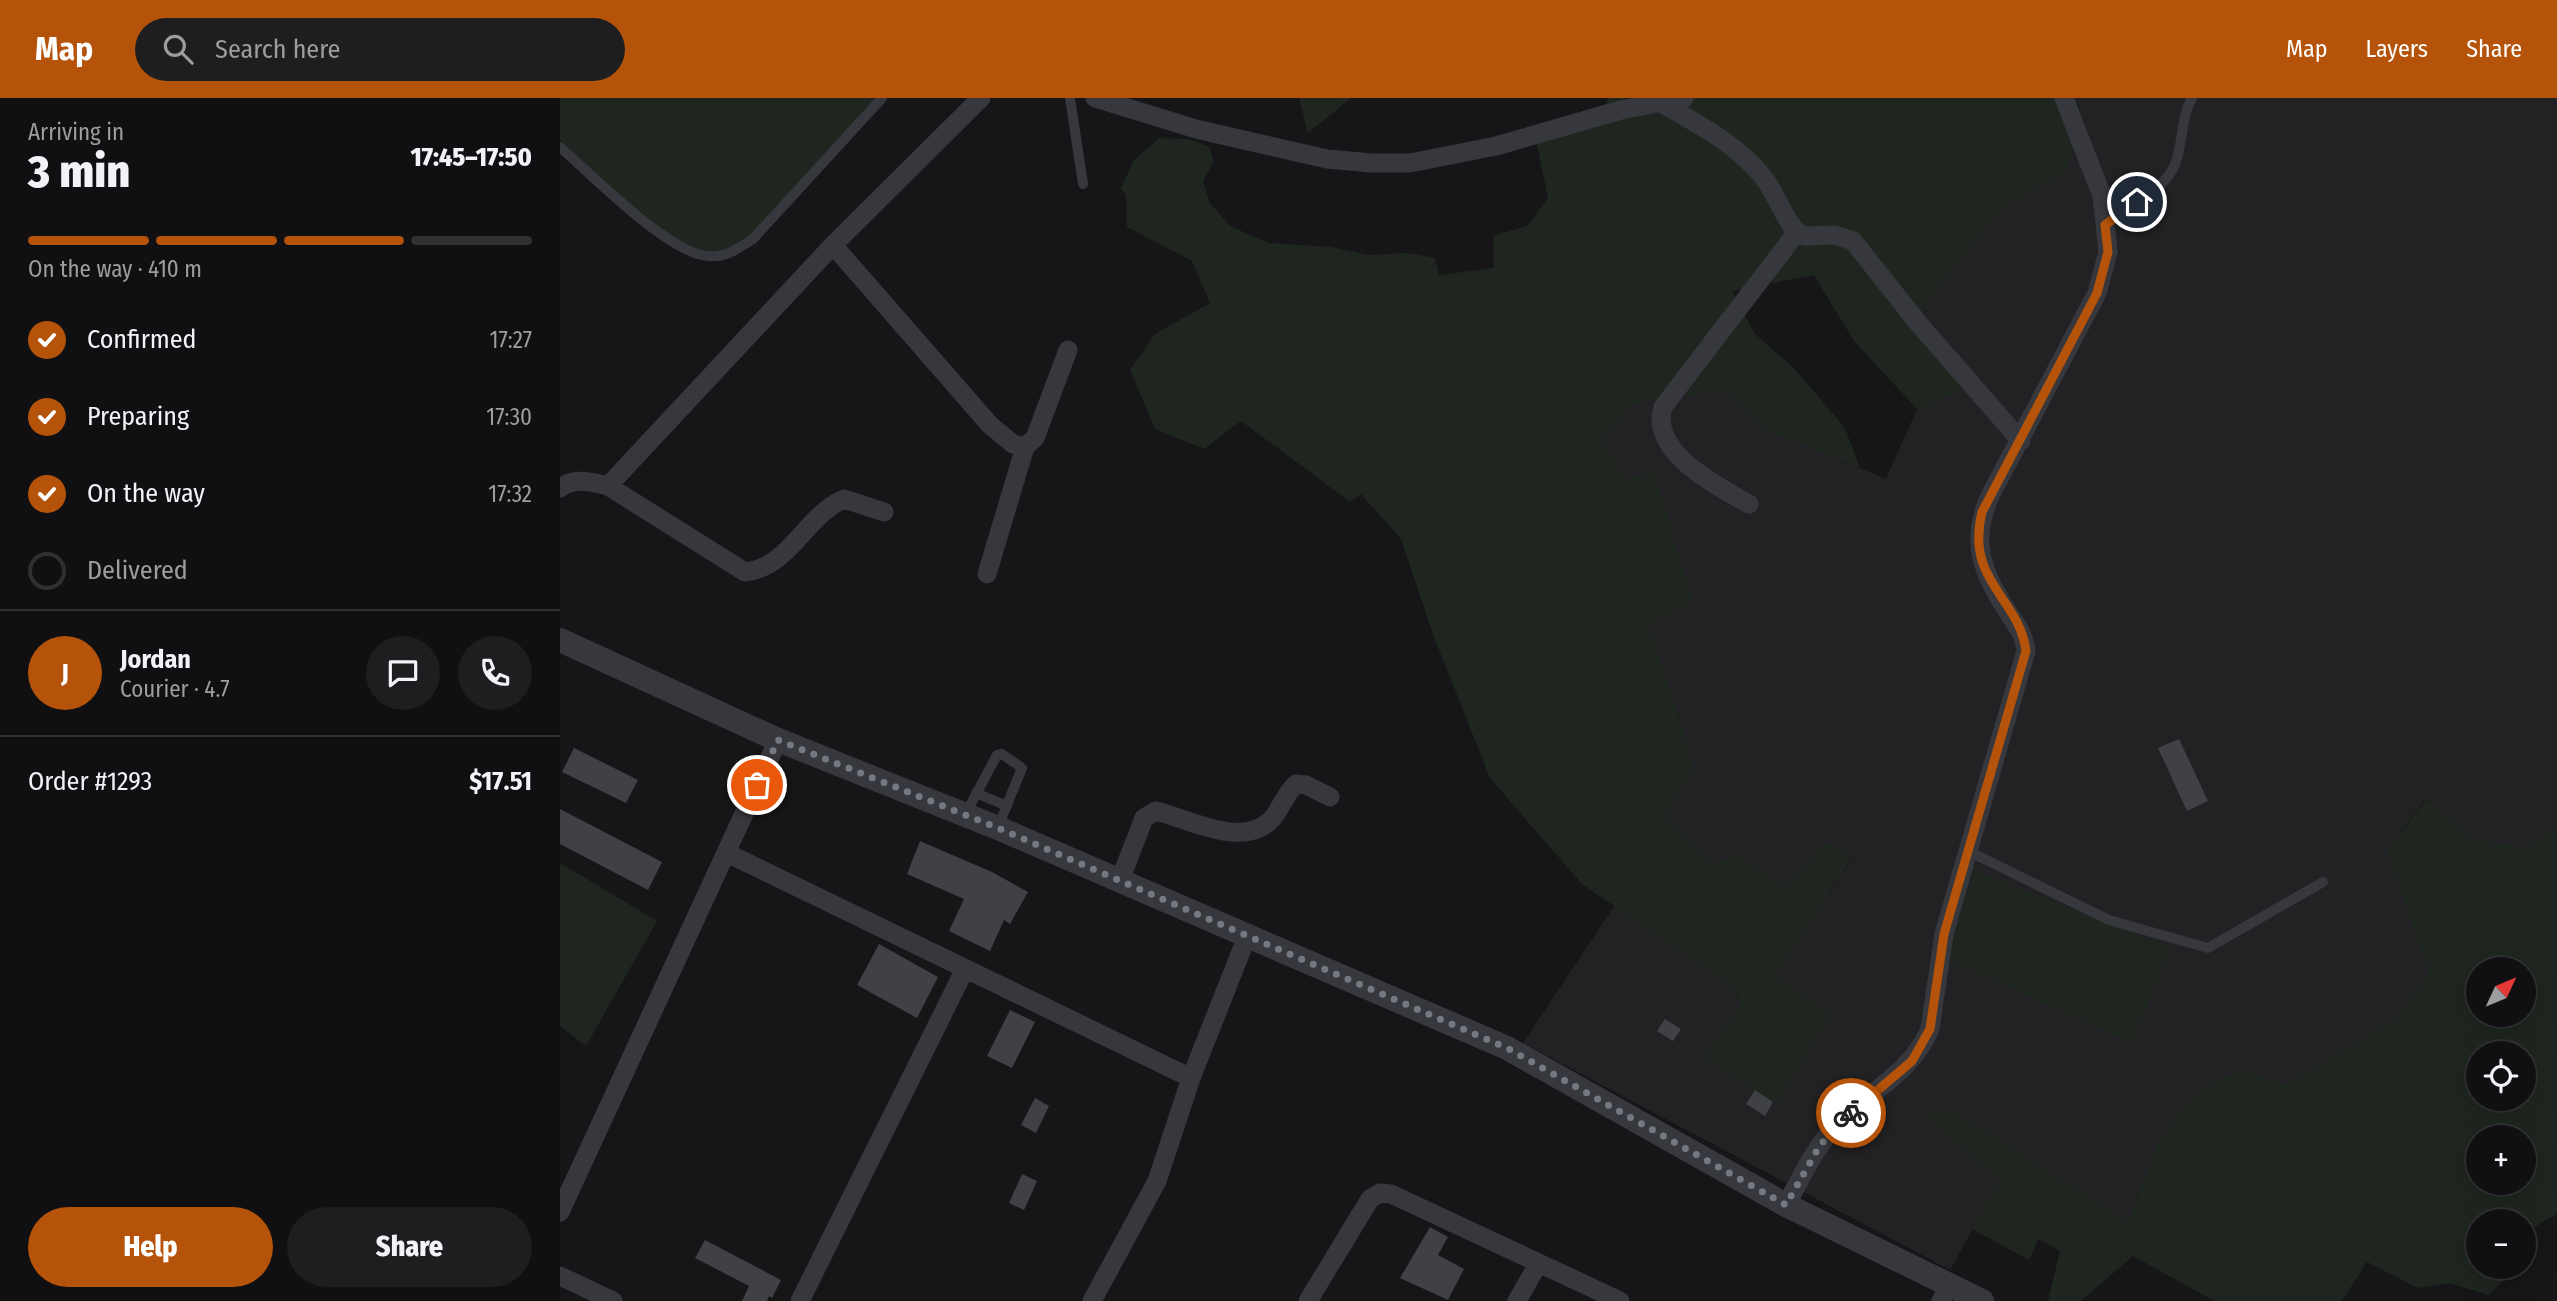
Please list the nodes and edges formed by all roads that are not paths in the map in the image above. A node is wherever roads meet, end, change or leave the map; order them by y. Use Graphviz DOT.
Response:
graph roads {
  1 [pos="882,98"];
  2 [pos="981,98"];
  3 [pos="1070,98"];
  4 [pos="1096,98"];
  5 [pos="1684,98"];
  6 [pos="2064,98"];
  7 [pos="2192,98"];
  8 [pos="1663,104"];
  9 [pos="560,147"];
  10 [pos="1083,184"];
  11 [pos="2105,225"];
  12 [pos="1797,232"];
  13 [pos="833,245"];
  14 [pos="1068,350"];
  15 [pos="2021,441"];
  16 [pos="1025,447"];
  17 [pos="608,486"];
  18 [pos="560,488"];
  19 [pos="1749,504"];
  20 [pos="884,512"];
  21 [pos="987,574"];
  22 [pos="560,640"];
  23 [pos="778,740"];
  24 [pos="1330,797"];
  25 [pos="971,804"];
  26 [pos="1003,817"];
  27 [pos="1968,851"];
  28 [pos="727,853"];
  29 [pos="1120,880"];
  30 [pos="2323,882"];
  31 [pos="1248,934"];
  32 [pos="965,969"];
  33 [pos="1191,1078"];
  34 [pos="1786,1205"];
  35 [pos="560,1212"];
  36 [pos="1538,1264"];
  37 [pos="560,1276"];
  38 [pos="1945,1293"];
  39 [pos="613,1301"];
  40 [pos="800,1301"];
  41 [pos="1092,1301"];
  42 [pos="1308,1301"];
  43 [pos="1517,1301"];
  44 [pos="1620,1301"];
  45 [pos="1982,1301"];
  1 -- 9 [label="lane"];
  2 -- 13 [label="street"];
  3 -- 10 [label="lane"];
  4 -- 8 [label="street"];
  5 -- 8 [label="street"];
  6 -- 11 [label="street"];
  7 -- 11 [label="lane"];
  8 -- 12 [label="street"];
  11 -- 15 [label="street"];
  12 -- 15 [label="street"];
  12 -- 19 [label="street"];
  13 -- 16 [label="street"];
  13 -- 17 [label="street"];
  14 -- 16 [label="street"];
  15 -- 27 [label="street"];
  16 -- 21 [label="street"];
  17 -- 18 [label="street"];
  17 -- 20 [label="street"];
  22 -- 23 [label="street"];
  23 -- 25 [label="street"];
  23 -- 28 [label="street"];
  24 -- 29 [label="street"];
  25 -- 26 [label="street"];
  25 -- 26 [label="lane"];
  26 -- 29 [label="street"];
  27 -- 30 [label="lane"];
  27 -- 34 [label="street"];
  28 -- 32 [label="street"];
  28 -- 35 [label="street"];
  29 -- 31 [label="street"];
  31 -- 33 [label="street"];
  31 -- 34 [label="street"];
  32 -- 33 [label="street"];
  32 -- 40 [label="street"];
  33 -- 41 [label="street"];
  34 -- 38 [label="street"];
  36 -- 42 [label="street"];
  36 -- 43 [label="street"];
  36 -- 44 [label="street"];
  37 -- 39 [label="street"];
  38 -- 45 [label="street"];
}
